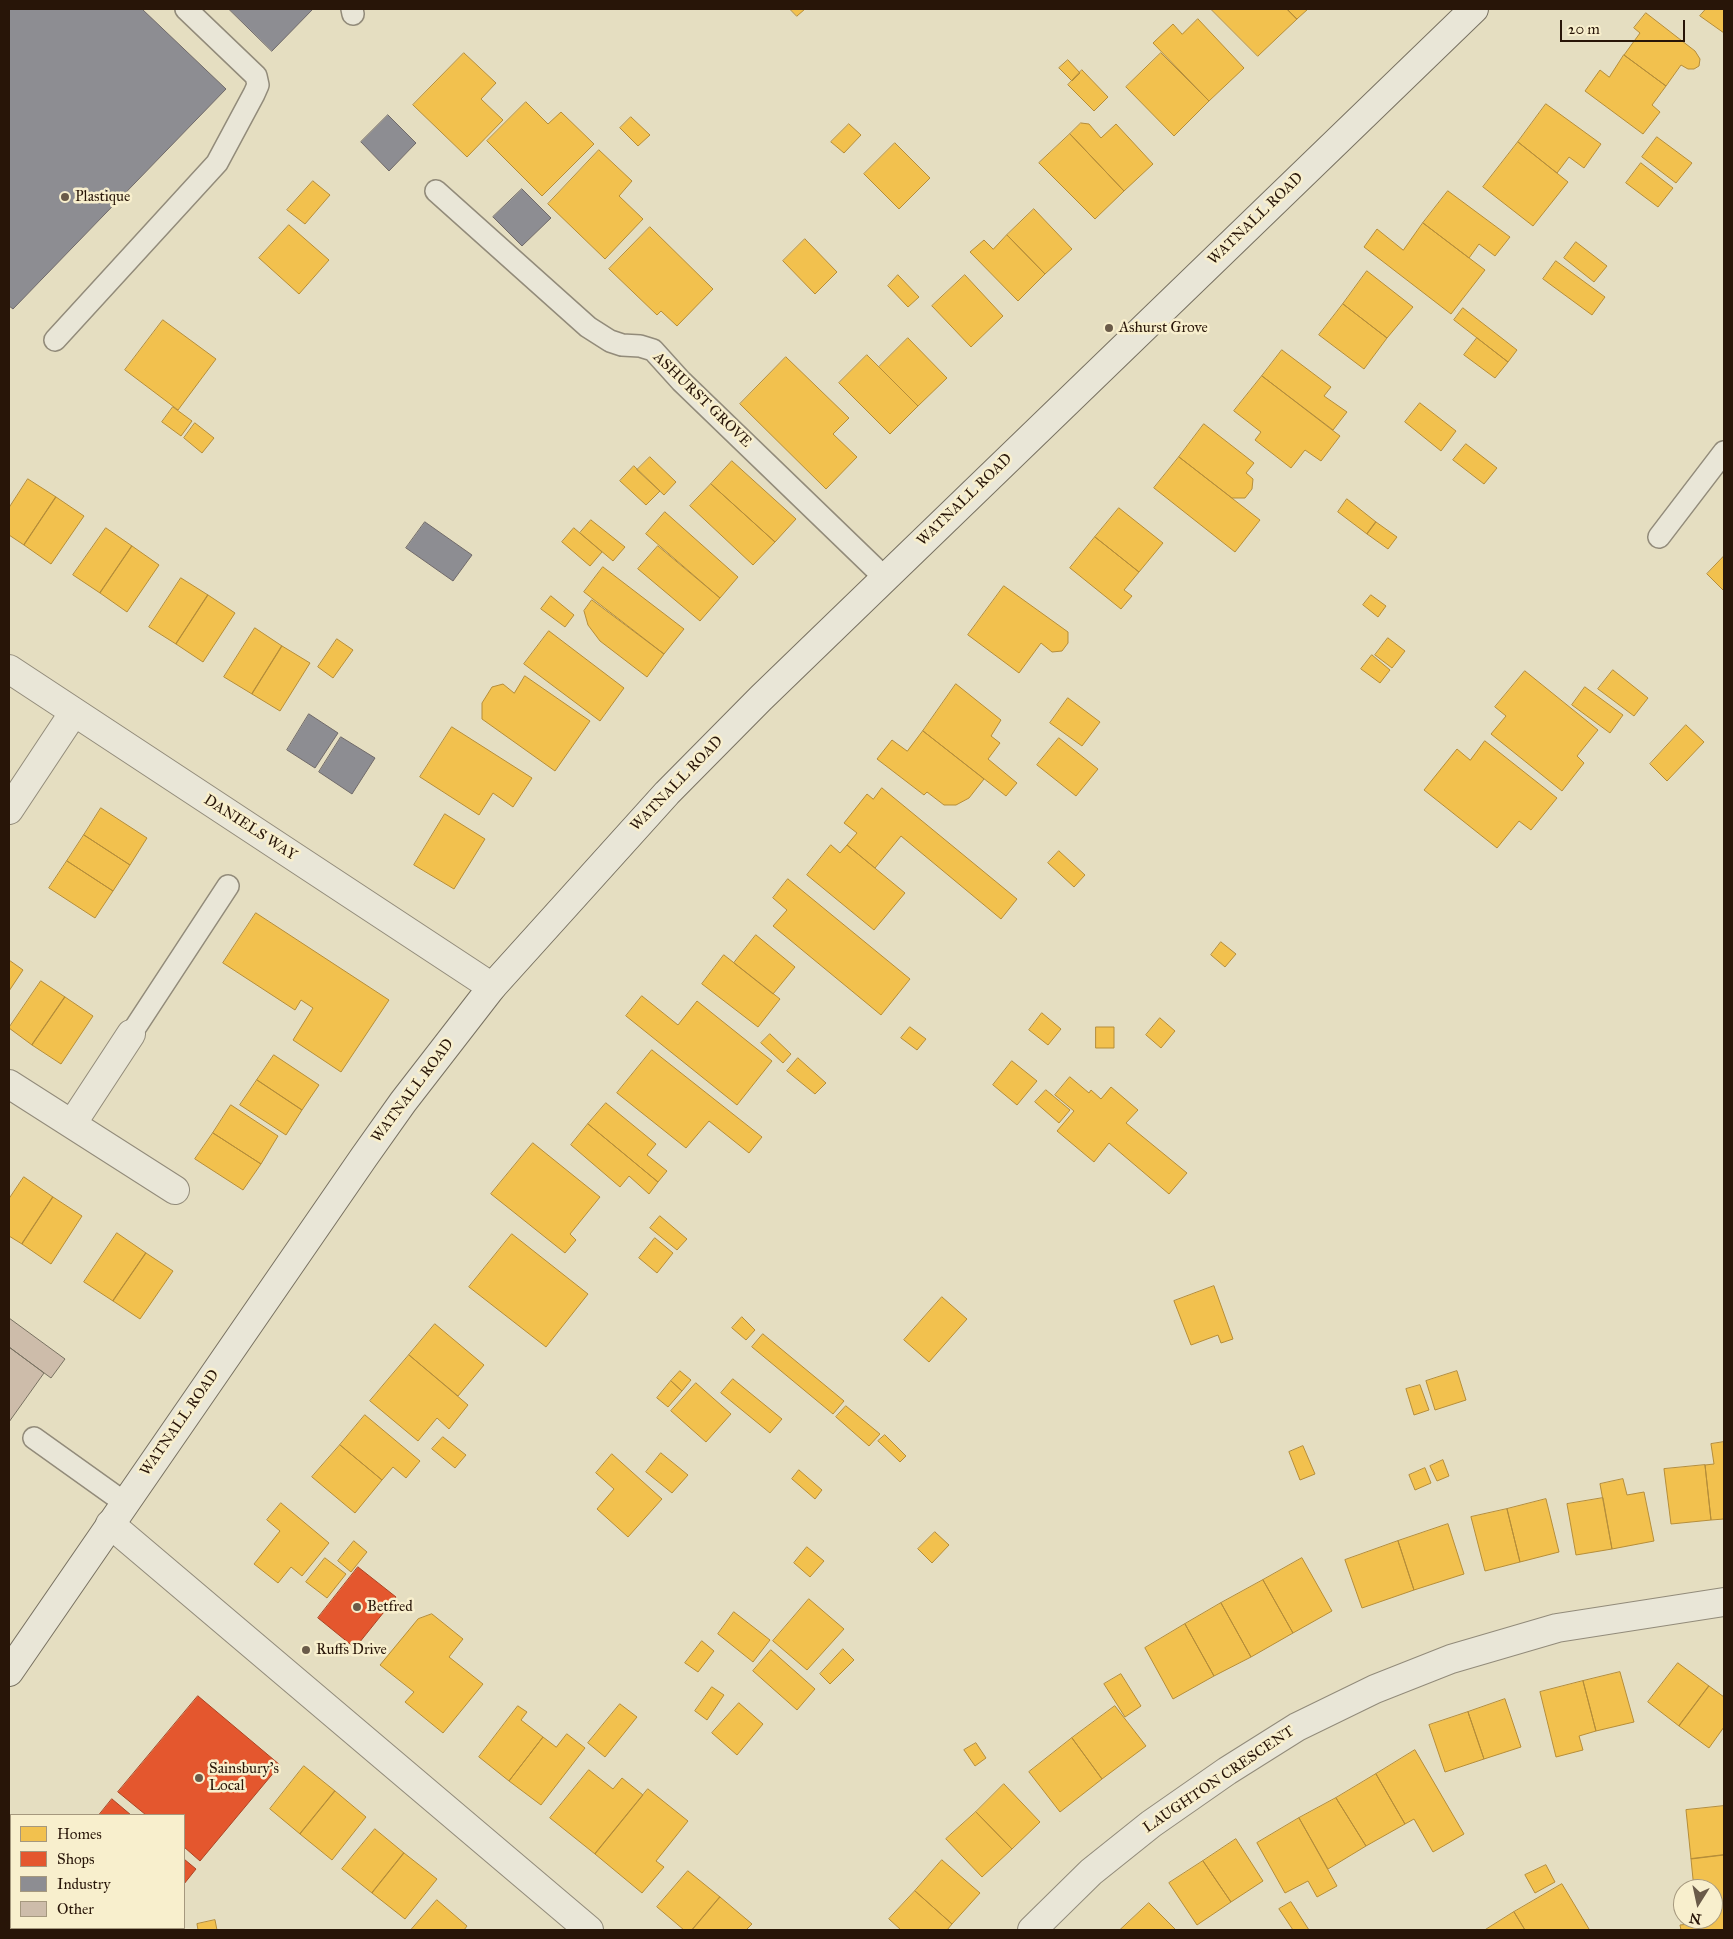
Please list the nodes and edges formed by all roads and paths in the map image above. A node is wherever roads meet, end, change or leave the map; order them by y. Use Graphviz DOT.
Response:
graph roads {
  1 [pos="186,9"];
  2 [pos="1474,9"];
  3 [pos="436,191"];
  4 [pos="55,340"];
  5 [pos="1724,452"];
  6 [pos="1659,537"];
  7 [pos="884,577"];
  8 [pos="9,668"];
  9 [pos="74,712"];
  10 [pos="9,810"];
  11 [pos="228,886"];
  12 [pos="492,987"];
  13 [pos="131,1034"];
  14 [pos="9,1084"];
  15 [pos="72,1124"];
  16 [pos="175,1190"];
  17 [pos="34,1438"];
  18 [pos="118,1514"];
  19 [pos="1724,1602"];
  20 [pos="9,1672"];
  21 [pos="589,1930"];
  22 [pos="1032,1930"];
  1 -- 4 [label="lane"];
  2 -- 7 [label="street, WATNALL ROAD"];
  3 -- 7 [label="lane, ASHURST GROVE"];
  5 -- 6 [label="lane"];
  7 -- 12 [label="street, WATNALL ROAD"];
  8 -- 9 [label="street, DANIELS WAY"];
  9 -- 10 [label="street"];
  9 -- 12 [label="street, DANIELS WAY"];
  11 -- 13 [label="lane"];
  12 -- 18 [label="street, WATNALL ROAD"];
  13 -- 15 [label="street"];
  14 -- 15 [label="street"];
  15 -- 16 [label="street"];
  17 -- 18 [label="lane"];
  18 -- 20 [label="street, WATNALL ROAD"];
  18 -- 21 [label="street"];
  19 -- 22 [label="street, LAUGHTON CRESCENT"];
}
